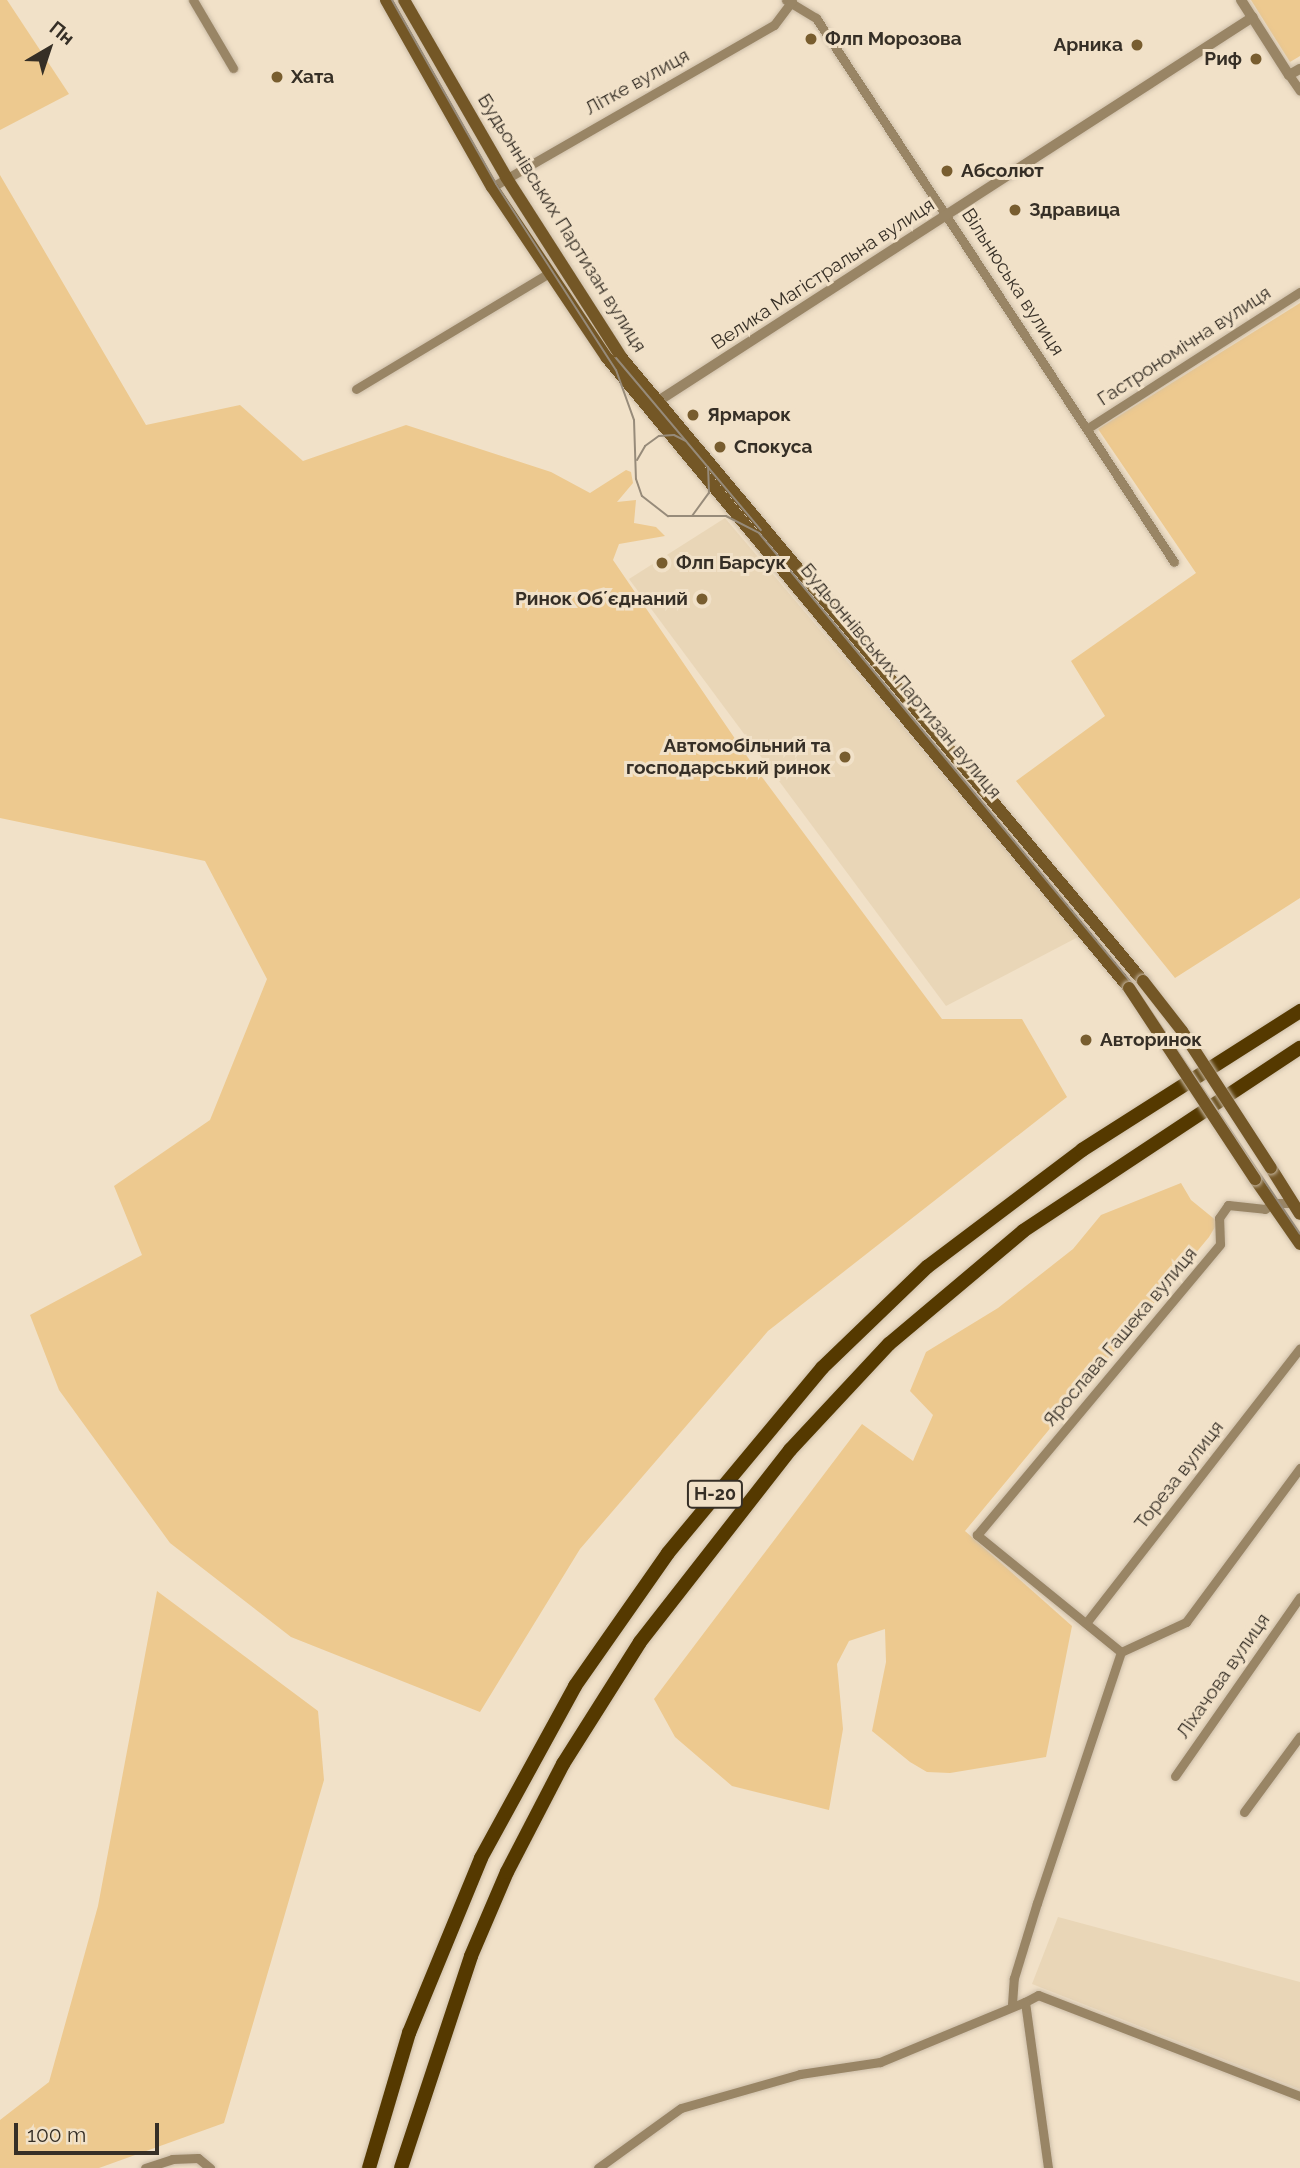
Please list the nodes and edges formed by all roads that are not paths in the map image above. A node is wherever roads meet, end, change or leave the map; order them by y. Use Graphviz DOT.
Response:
graph roads {
  1 [pos="192,0"];
  2 [pos="386,0"];
  3 [pos="404,0"];
  4 [pos="1241,0"];
  5 [pos="789,2"];
  6 [pos="1253,17"];
  7 [pos="233,68"];
  8 [pos="1300,69"];
  9 [pos="1289,75"];
  10 [pos="1300,91"];
  11 [pos="506,177"];
  12 [pos="492,187"];
  13 [pos="948,214"];
  14 [pos="550,273"];
  15 [pos="1300,292"];
  16 [pos="356,389"];
  17 [pos="654,403"];
  18 [pos="1088,428"];
  19 [pos="1174,562"];
  20 [pos="1300,1011"];
  21 [pos="1300,1048"];
  22 [pos="1273,1203"];
  23 [pos="1296,1209"];
  24 [pos="1300,1244"];
  25 [pos="1300,1348"];
  26 [pos="1300,1468"];
  27 [pos="1300,1597"];
  28 [pos="1086,1623"];
  29 [pos="1121,1652"];
  30 [pos="1300,1736"];
  31 [pos="1175,1776"];
  32 [pos="1244,1812"];
  33 [pos="1025,2002"];
  34 [pos="1012,2004"];
  35 [pos="1300,2096"];
  36 [pos="145,2168"];
  37 [pos="210,2168"];
  38 [pos="369,2168"];
  39 [pos="401,2168"];
  40 [pos="598,2168"];
  41 [pos="1048,2168"];
  1 -- 7 [label="street"];
  2 -- 12 [label="main road, Будьоннівських Партизан вулиця"];
  3 -- 11 [label="main road, Будьоннівських Партизан вулиця"];
  4 -- 6 [label="street"];
  5 -- 11 [label="street, Літке вулиця"];
  5 -- 13 [label="street, Вільнюська вулиця"];
  6 -- 9 [label="street"];
  6 -- 13 [label="street, Велика Магістральна вулиця"];
  8 -- 9 [label="street"];
  9 -- 10 [label="street"];
  11 -- 12 [label="street, Літке вулиця"];
  11 -- 17 [label="main road, Будьоннівських Партизан вулиця"];
  12 -- 14 [label="main road, Будьоннівських Партизан вулиця"];
  13 -- 17 [label="street, Велика Магістральна вулиця"];
  13 -- 18 [label="street, Вільнюська вулиця"];
  14 -- 16 [label="street"];
  14 -- 17 [label="main road, Будьоннівських Партизан вулиця"];
  15 -- 18 [label="street, Гастрономічна вулиця"];
  17 -- 22 [label="main road, Будьоннівських Партизан вулиця, bridge"];
  17 -- 23 [label="main road, Будьоннівських Партизан вулиця, bridge"];
  18 -- 19 [label="street, Вільнюська вулиця"];
  20 -- 38 [label="main road, Н-20"];
  21 -- 39 [label="main road, Н-20"];
  22 -- 23 [label="street, Ярослава Гашека вулиця"];
  22 -- 24 [label="main road, Будьоннівських Партизан вулиця"];
  22 -- 28 [label="street, Ярослава Гашека вулиця"];
  25 -- 28 [label="street, Тореза вулиця"];
  26 -- 29 [label="street"];
  27 -- 31 [label="street, Ліхачова вулиця"];
  28 -- 29 [label="street"];
  29 -- 34 [label="street"];
  30 -- 32 [label="street"];
  33 -- 34 [label="street"];
  33 -- 35 [label="street"];
  33 -- 41 [label="street"];
  34 -- 40 [label="street"];
  36 -- 37 [label="street"];
}
